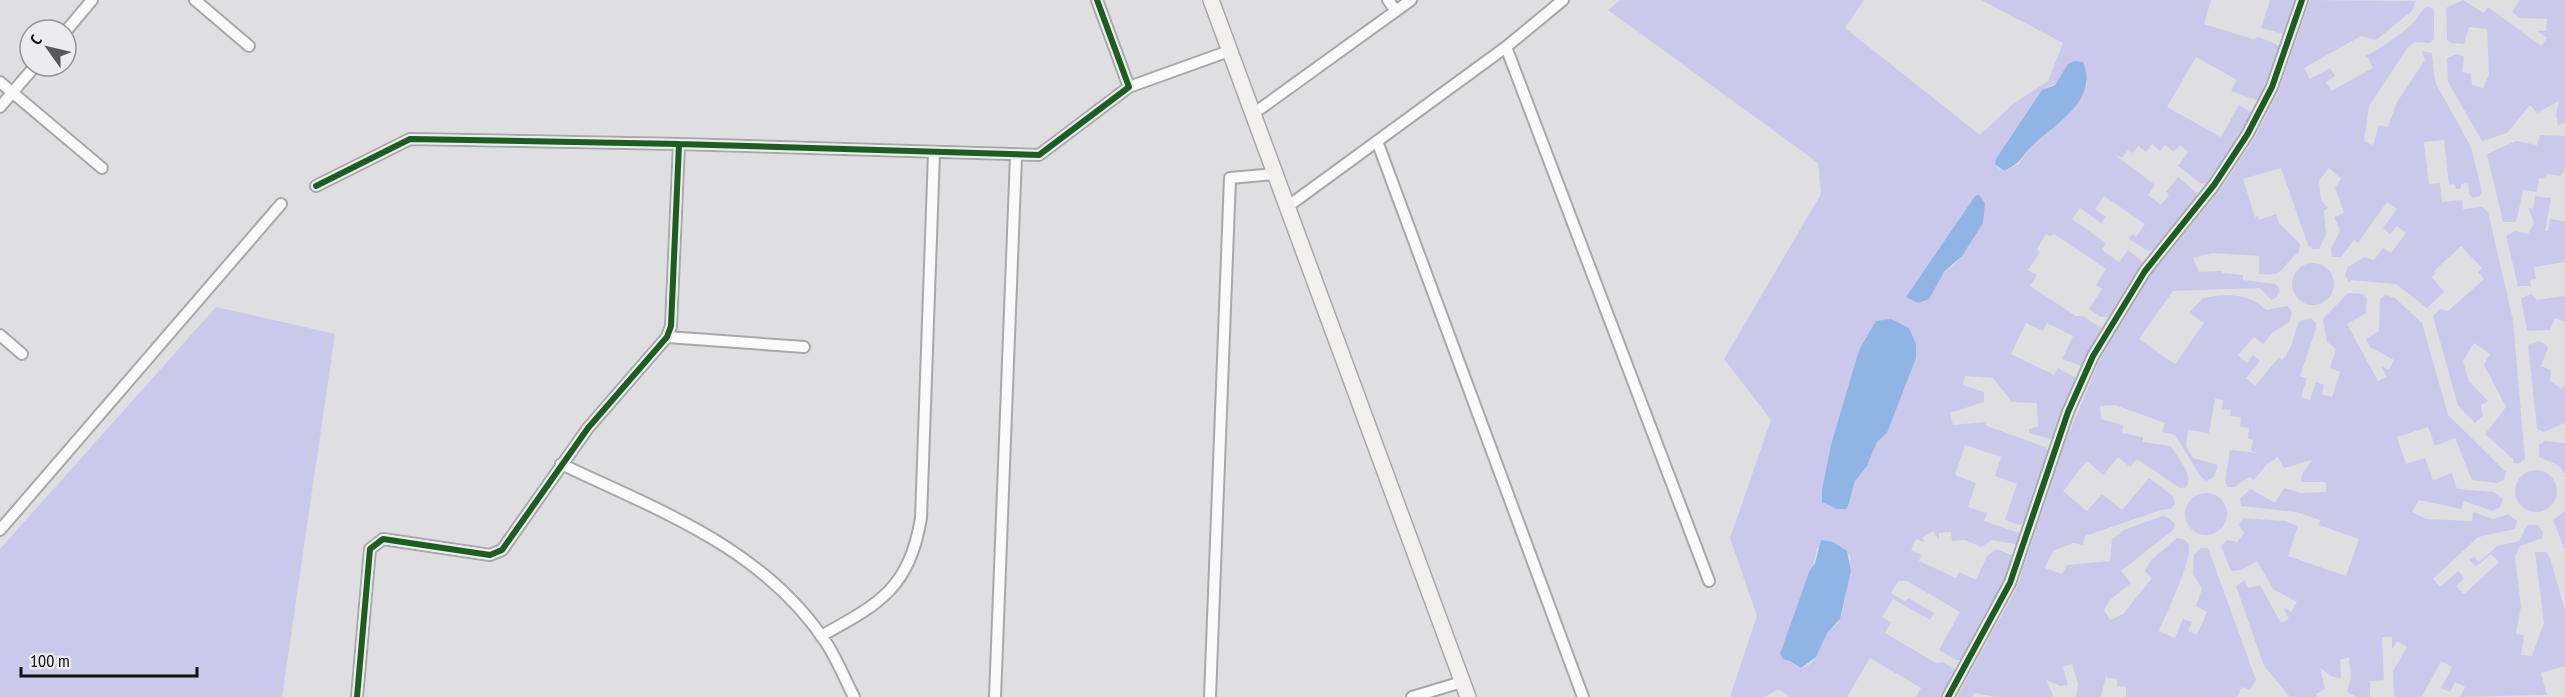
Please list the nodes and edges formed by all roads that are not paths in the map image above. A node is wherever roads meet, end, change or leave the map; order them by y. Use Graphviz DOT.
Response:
graph roads {
  1 [pos="92,0"];
  2 [pos="195,0"];
  3 [pos="1097,0"];
  4 [pos="1211,0"];
  5 [pos="1388,0"];
  6 [pos="1411,0"];
  7 [pos="1563,0"];
  8 [pos="2302,0"];
  9 [pos="1396,11"];
  10 [pos="77,18"];
  11 [pos="249,46"];
  12 [pos="1506,47"];
  13 [pos="1229,51"];
  14 [pos="25,78"];
  15 [pos="0,82"];
  16 [pos="1129,87"];
  17 [pos="12,93"];
  18 [pos="0,107"];
  19 [pos="1253,114"];
  20 [pos="1377,141"];
  21 [pos="679,144"];
  22 [pos="934,153"];
  23 [pos="1016,156"];
  24 [pos="102,168"];
  25 [pos="1274,174"];
  26 [pos="316,186"];
  27 [pos="281,204"];
  28 [pos="1287,207"];
  29 [pos="0,335"];
  30 [pos="667,337"];
  31 [pos="804,347"];
  32 [pos="22,354"];
  33 [pos="561,464"];
  34 [pos="0,530"];
  35 [pos="1709,581"];
  36 [pos="821,636"];
  37 [pos="1462,682"];
  38 [pos="357,697"];
  39 [pos="854,697"];
  40 [pos="995,697"];
  41 [pos="1210,697"];
  42 [pos="1412,697"];
  43 [pos="1468,697"];
  44 [pos="1583,697"];
  45 [pos="1948,697"];
  1 -- 10 [label="street"];
  2 -- 11 [label="street"];
  3 -- 16 [label="street"];
  4 -- 13 [label="street"];
  5 -- 9 [label="street"];
  6 -- 9 [label="street"];
  7 -- 12 [label="street"];
  8 -- 45 [label="street"];
  9 -- 19 [label="street"];
  12 -- 20 [label="street"];
  12 -- 35 [label="street"];
  13 -- 16 [label="street"];
  13 -- 19 [label="street"];
  14 -- 17 [label="street"];
  15 -- 17 [label="street"];
  16 -- 23 [label="street"];
  17 -- 18 [label="street"];
  17 -- 24 [label="street"];
  19 -- 25 [label="street"];
  20 -- 28 [label="street"];
  20 -- 44 [label="street"];
  21 -- 22 [label="street"];
  21 -- 26 [label="street"];
  21 -- 30 [label="street"];
  22 -- 23 [label="street"];
  22 -- 36 [label="street"];
  23 -- 40 [label="street"];
  25 -- 28 [label="street"];
  25 -- 41 [label="street"];
  27 -- 34 [label="street"];
  28 -- 37 [label="street"];
  29 -- 32 [label="street"];
  30 -- 31 [label="street"];
  30 -- 33 [label="street"];
  33 -- 36 [label="street"];
  33 -- 38 [label="street"];
  36 -- 39 [label="street"];
  37 -- 42 [label="street"];
  37 -- 43 [label="street"];
}
